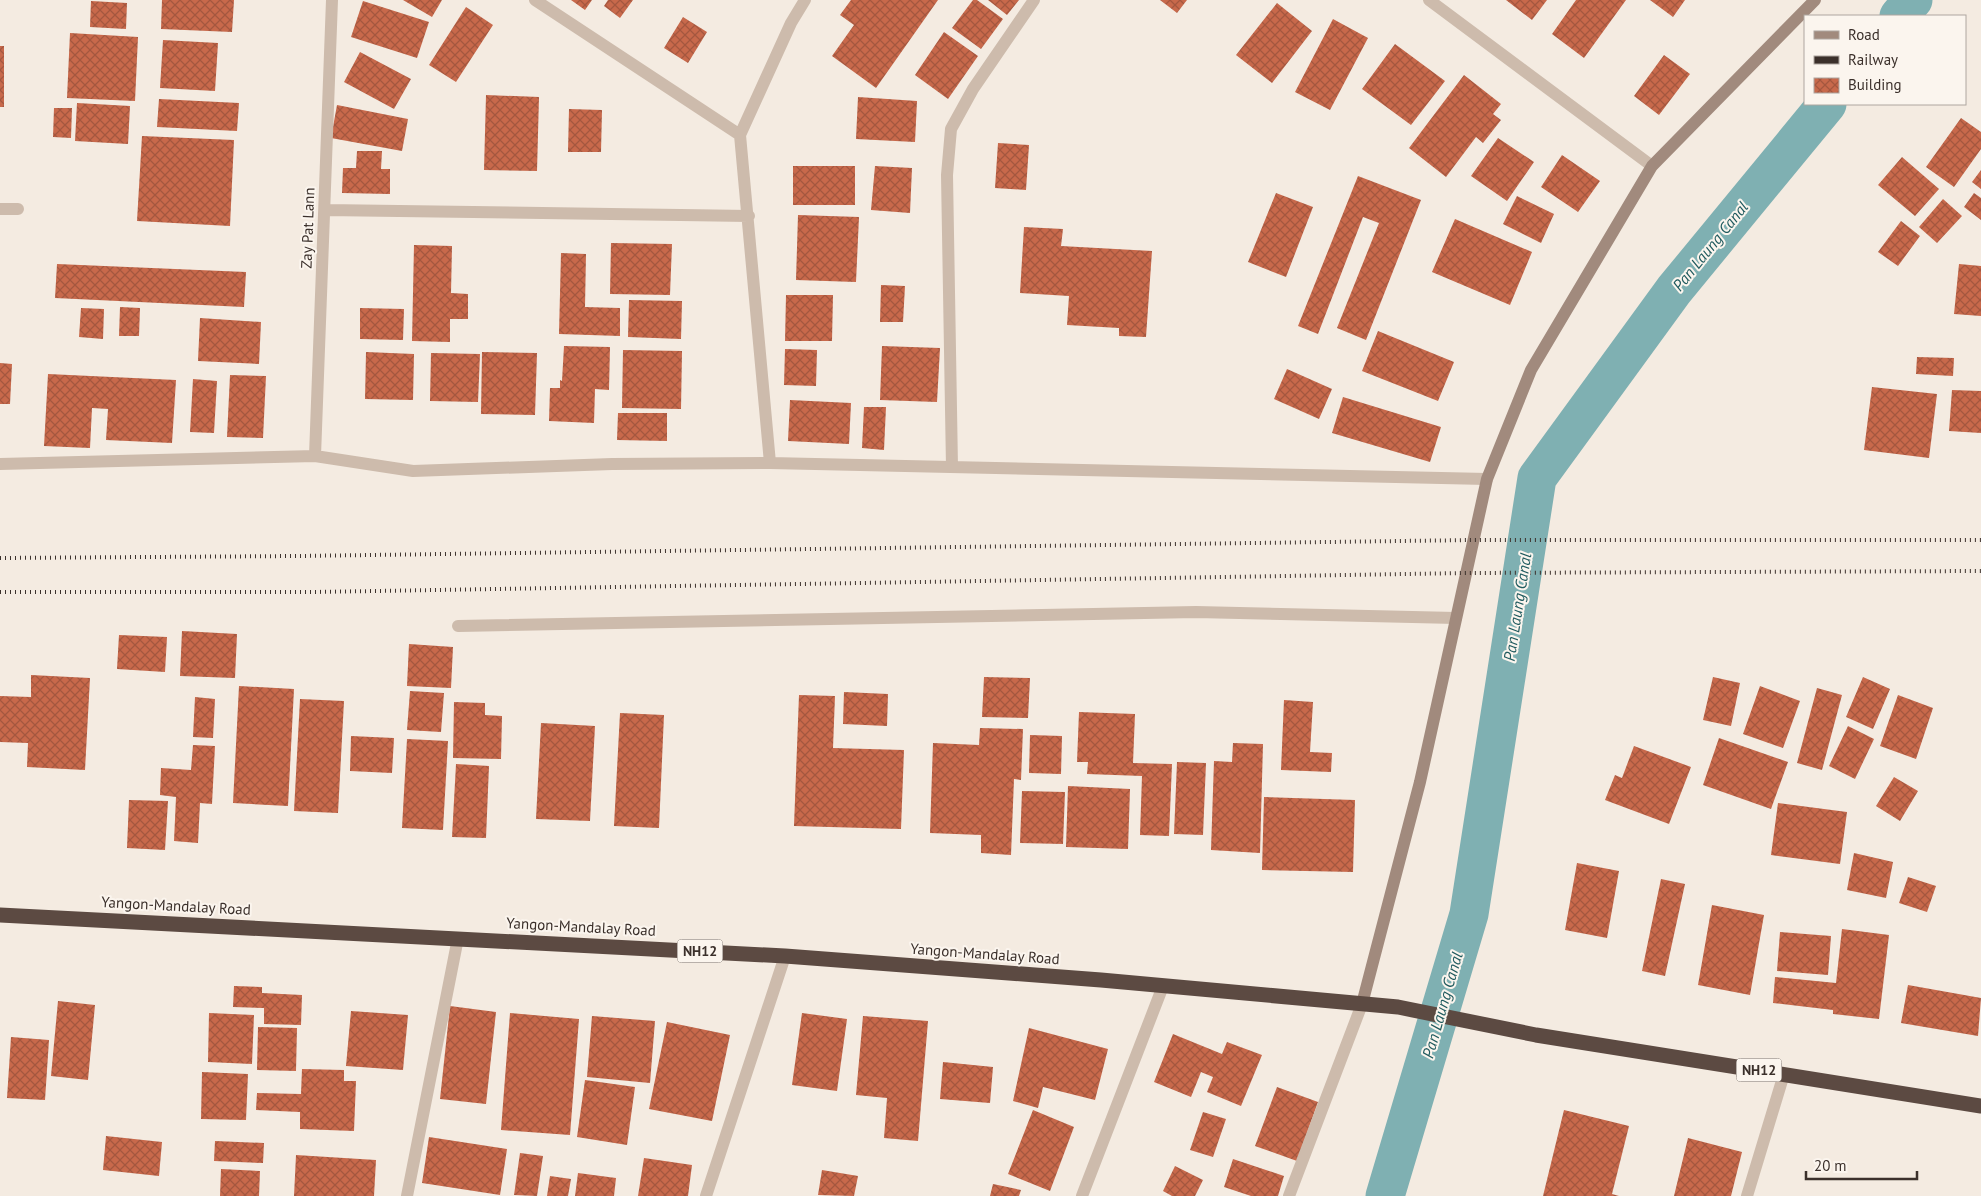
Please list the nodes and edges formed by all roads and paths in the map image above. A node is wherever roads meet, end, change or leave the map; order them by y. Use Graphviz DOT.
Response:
graph roads {
  1 [pos="332,0"];
  2 [pos="535,0"];
  3 [pos="805,0"];
  4 [pos="1034,0"];
  5 [pos="1429,0"];
  6 [pos="1815,0"];
  7 [pos="740,135"];
  8 [pos="1652,166"];
  9 [pos="0,209"];
  10 [pos="18,209"];
  11 [pos="324,210"];
  12 [pos="749,216"];
  13 [pos="315,456"];
  14 [pos="770,463"];
  15 [pos="0,464"];
  16 [pos="952,467"];
  17 [pos="1488,479"];
  18 [pos="1456,618"];
  19 [pos="458,626"];
  20 [pos="0,915"];
  21 [pos="458,938"];
  22 [pos="785,956"];
  23 [pos="1163,986"];
  24 [pos="1362,1004"];
  25 [pos="1784,1074"];
  26 [pos="1981,1106"];
  27 [pos="406,1196"];
  28 [pos="706,1196"];
  29 [pos="1082,1196"];
  30 [pos="1289,1196"];
  31 [pos="1747,1196"];
  1 -- 11 [label="street, Zay Pat Lann"];
  2 -- 7 [label="street"];
  3 -- 7 [label="street"];
  4 -- 16 [label="street"];
  5 -- 8 [label="street"];
  6 -- 8 [label="street"];
  7 -- 12 [label="street"];
  8 -- 17 [label="street"];
  9 -- 10 [label="street"];
  11 -- 12 [label="street"];
  11 -- 13 [label="street, Zay Pat Lann"];
  12 -- 14 [label="street"];
  13 -- 14 [label="street"];
  13 -- 15 [label="street"];
  14 -- 16 [label="street"];
  16 -- 17 [label="street"];
  17 -- 18 [label="street"];
  18 -- 19 [label="street"];
  18 -- 24 [label="street"];
  20 -- 21 [label="highway, Yangon-Mandalay Road / NH12"];
  21 -- 22 [label="highway, Yangon-Mandalay Road / NH12"];
  21 -- 27 [label="street"];
  22 -- 23 [label="highway, Yangon-Mandalay Road / NH12"];
  22 -- 28 [label="street"];
  23 -- 24 [label="highway, Yangon-Mandalay Road / NH12"];
  23 -- 29 [label="street"];
  24 -- 25 [label="highway, Yangon-Mandalay Road / NH12"];
  24 -- 30 [label="street"];
  25 -- 26 [label="highway, NH12"];
  25 -- 31 [label="street"];
}
